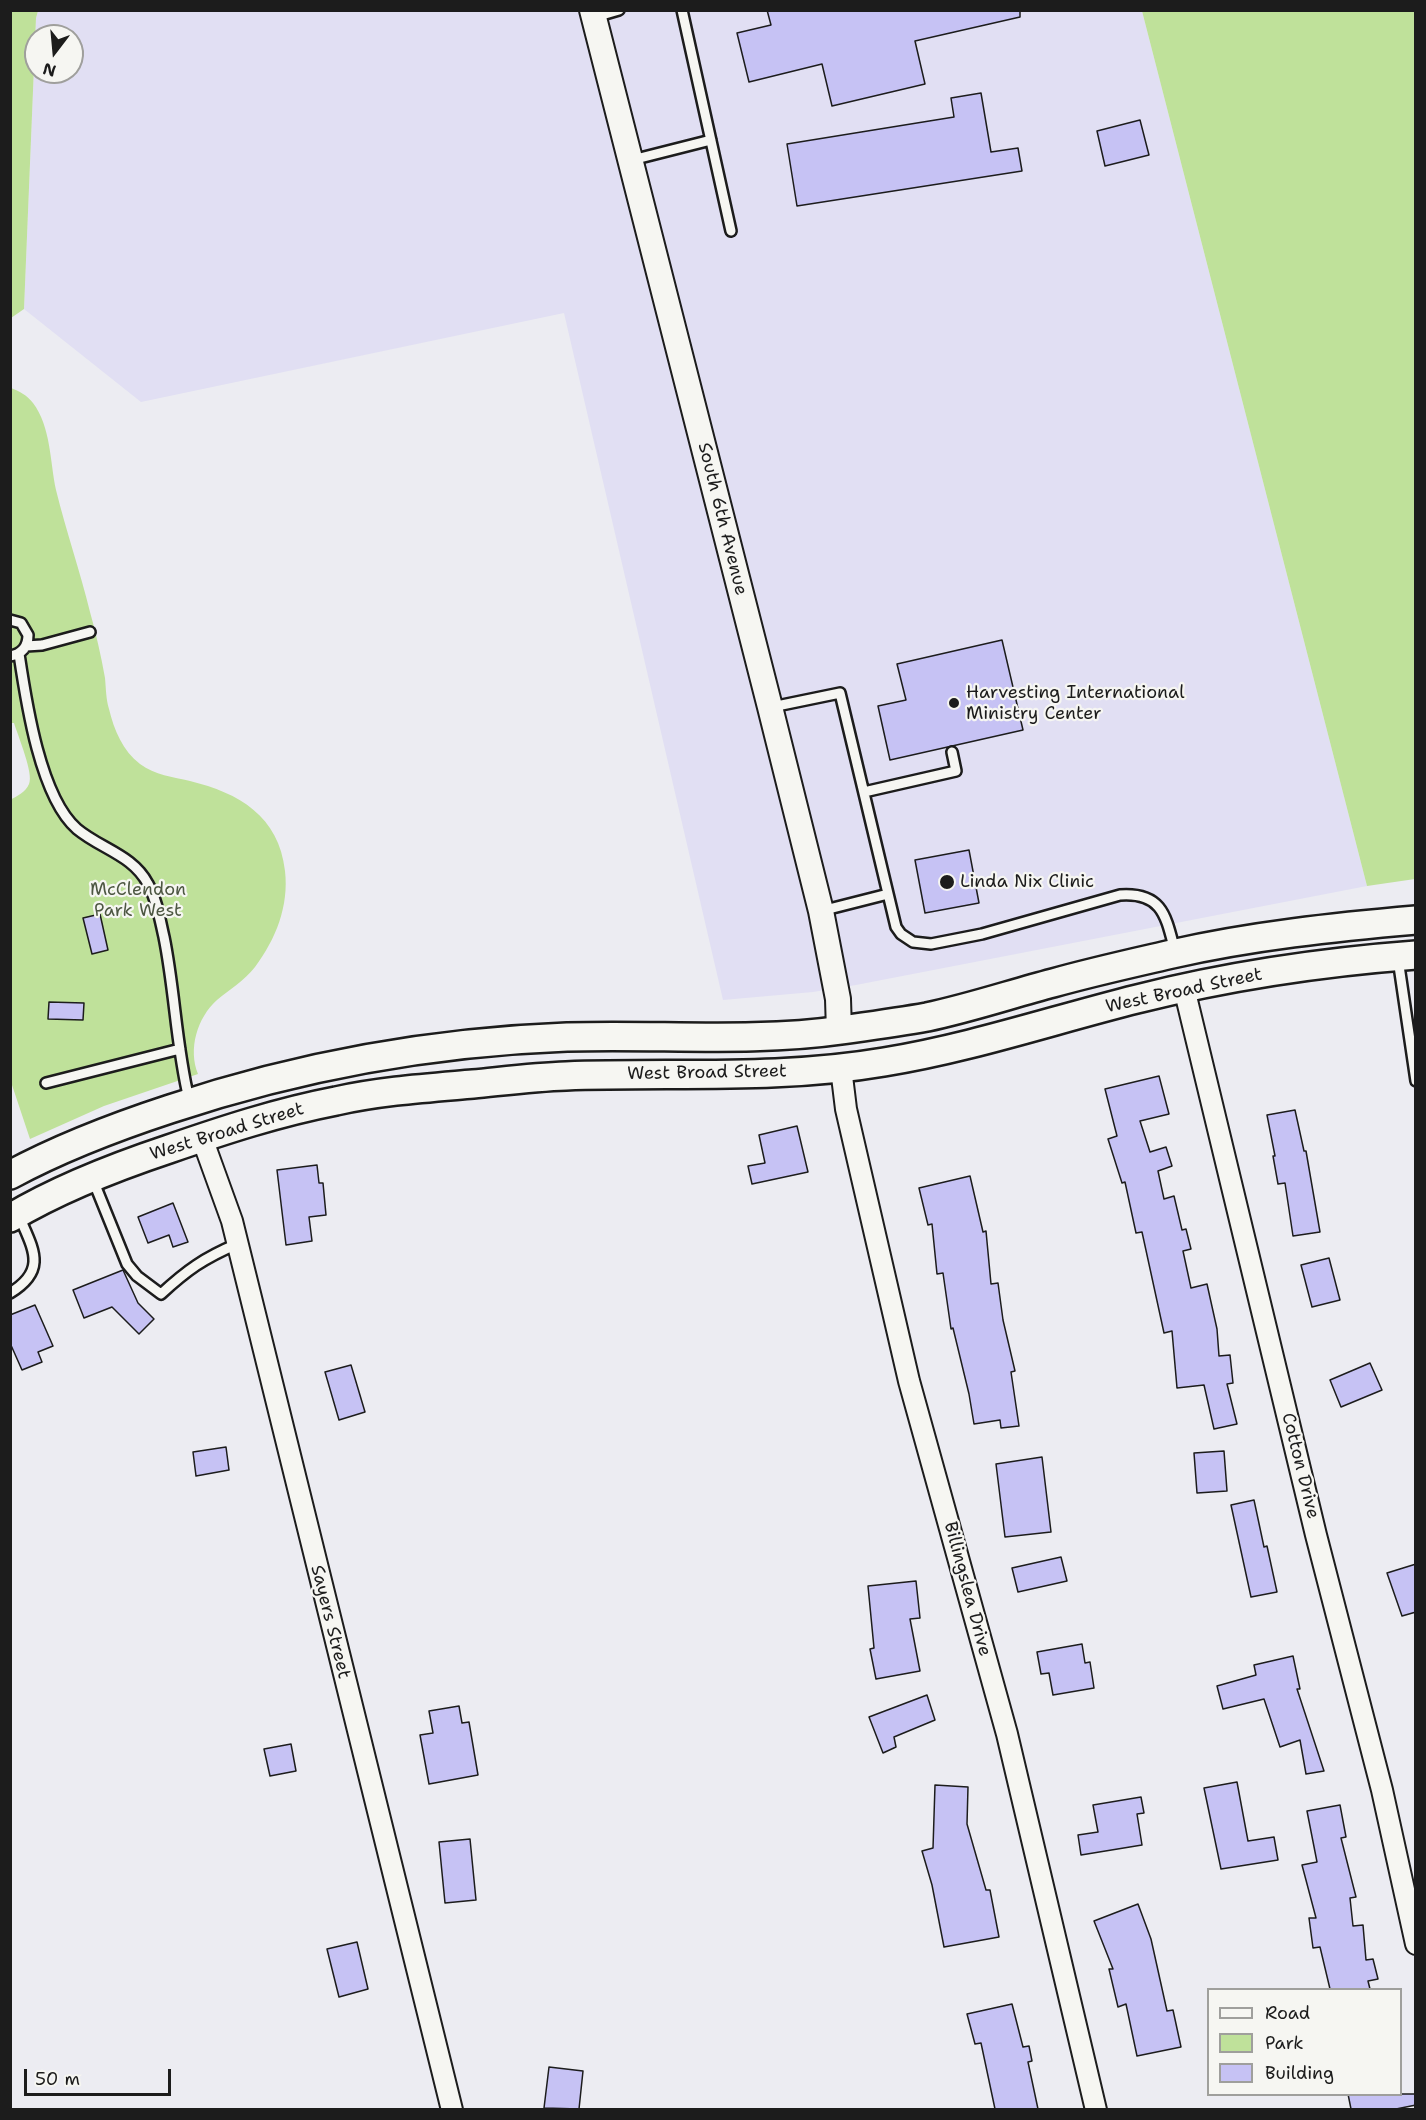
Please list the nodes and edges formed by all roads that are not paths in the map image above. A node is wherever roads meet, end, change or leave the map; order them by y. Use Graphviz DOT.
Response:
graph roads {
  1 [pos="619,10"];
  2 [pos="682,10"];
  3 [pos="592,14"];
  4 [pos="711,140"];
  5 [pos="629,160"];
  6 [pos="731,231"];
  7 [pos="10,620"];
  8 [pos="90,632"];
  9 [pos="26,646"];
  10 [pos="15,655"];
  11 [pos="770,707"];
  12 [pos="952,752"];
  13 [pos="864,792"];
  14 [pos="888,894"];
  15 [pos="821,911"];
  16 [pos="1416,920"];
  17 [pos="1176,953"];
  18 [pos="1406,956"];
  19 [pos="1184,988"];
  20 [pos="839,1031"];
  21 [pos="180,1049"];
  22 [pos="841,1068"];
  23 [pos="1416,1081"];
  24 [pos="46,1083"];
  25 [pos="190,1102"];
  26 [pos="202,1138"];
  27 [pos="10,1175"];
  28 [pos="92,1177"];
  29 [pos="14,1216"];
  30 [pos="237,1245"];
  31 [pos="10,1293"];
  32 [pos="1416,1944"];
  33 [pos="452,2109"];
  34 [pos="1096,2109"];
  1 -- 3 [label="lane"];
  2 -- 4 [label="lane"];
  3 -- 5 [label="street, South 6th Avenue"];
  4 -- 5 [label="lane"];
  4 -- 6 [label="lane"];
  5 -- 11 [label="street, South 6th Avenue"];
  7 -- 9 [label="lane"];
  8 -- 9 [label="lane"];
  9 -- 10 [label="lane"];
  10 -- 21 [label="lane"];
  11 -- 13 [label="lane"];
  11 -- 15 [label="street, South 6th Avenue"];
  12 -- 13 [label="lane"];
  13 -- 14 [label="lane"];
  14 -- 15 [label="lane"];
  14 -- 17 [label="lane"];
  15 -- 20 [label="street, South 6th Avenue"];
  16 -- 17 [label="main road, West Broad Street"];
  17 -- 19 [label="main road"];
  17 -- 20 [label="main road, West Broad Street"];
  18 -- 19 [label="main road, West Broad Street"];
  18 -- 23 [label="lane"];
  19 -- 22 [label="main road, West Broad Street"];
  19 -- 32 [label="street, Cotton Drive"];
  20 -- 22 [label="main road"];
  20 -- 25 [label="main road, West Broad Street"];
  21 -- 24 [label="lane"];
  21 -- 25 [label="lane"];
  22 -- 26 [label="main road, West Broad Street"];
  22 -- 34 [label="street, Billingslea Drive"];
  25 -- 26 [label="main road"];
  25 -- 27 [label="main road, West Broad Street"];
  26 -- 28 [label="main road, West Broad Street"];
  26 -- 30 [label="street, Sayers Street"];
  28 -- 29 [label="main road, West Broad Street"];
  28 -- 30 [label="lane"];
  29 -- 31 [label="lane"];
  30 -- 33 [label="street, Sayers Street"];
}
